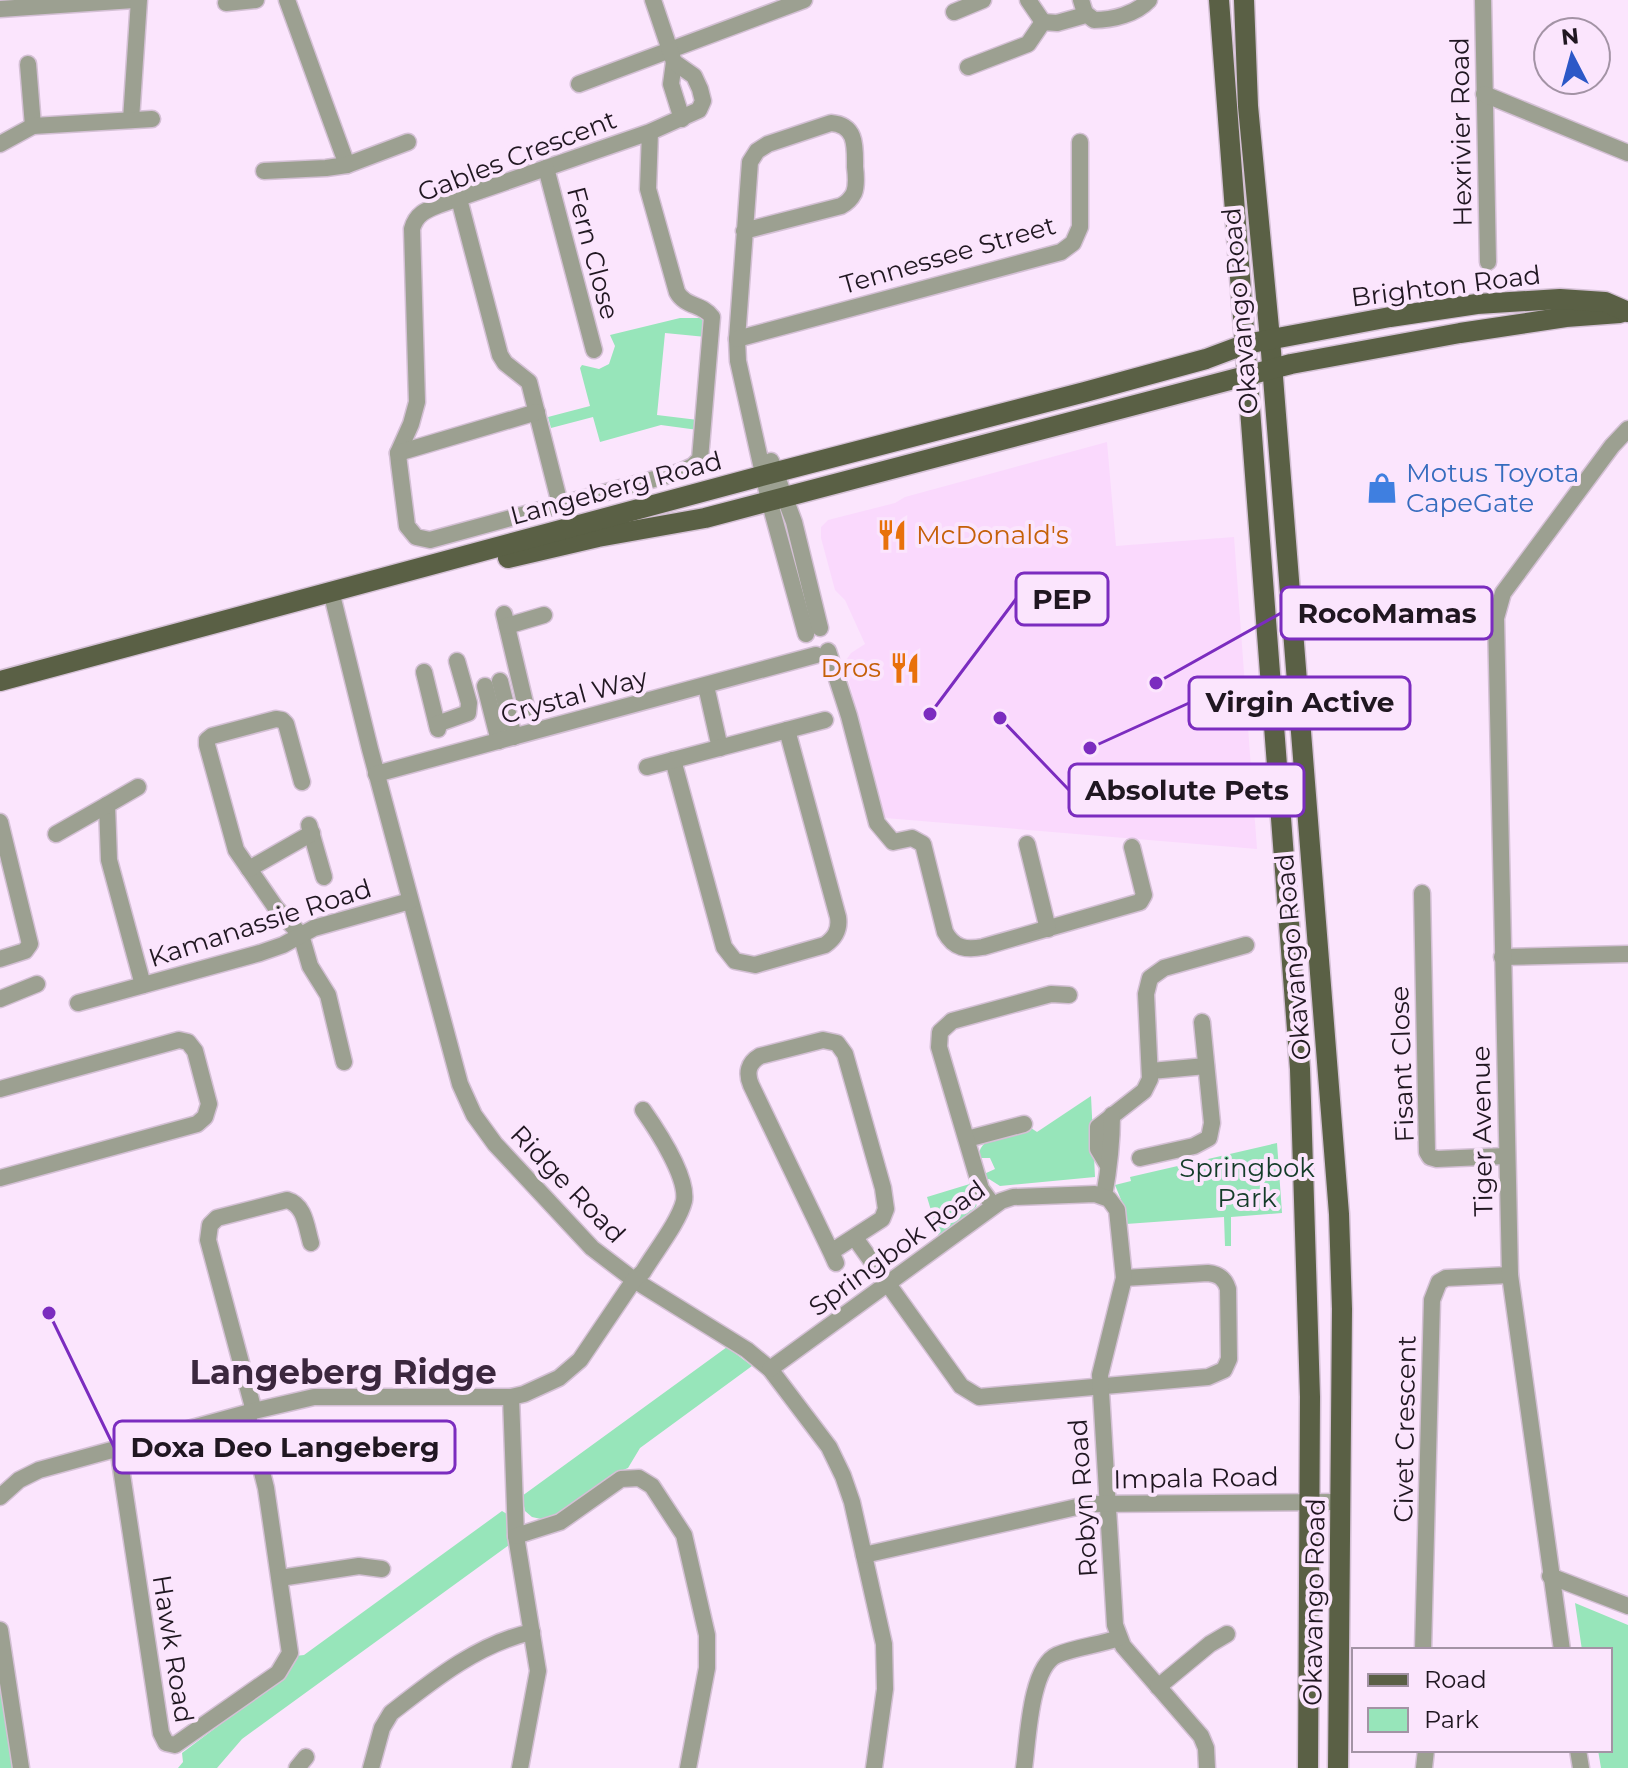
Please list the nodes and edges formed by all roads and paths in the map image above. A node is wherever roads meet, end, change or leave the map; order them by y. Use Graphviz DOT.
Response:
graph roads {
  1 [pos="136,0"];
  2 [pos="256,0"];
  3 [pos="287,0"];
  4 [pos="653,0"];
  5 [pos="804,0"];
  6 [pos="983,0"];
  7 [pos="1028,0"];
  8 [pos="1149,0"];
  9 [pos="1219,0"];
  10 [pos="1244,0"];
  11 [pos="1483,0"];
  12 [pos="226,3"];
  13 [pos="35,4"];
  14 [pos="1083,7"];
  15 [pos="0,9"];
  16 [pos="954,12"];
  17 [pos="1043,22"];
  18 [pos="672,56"];
  19 [pos="28,64"];
  20 [pos="968,67"];
  21 [pos="579,84"];
  22 [pos="1484,94"];
  23 [pos="152,119"];
  24 [pos="682,119"];
  25 [pos="131,120"];
  26 [pos="33,126"];
  27 [pos="650,132"];
  28 [pos="408,142"];
  29 [pos="1080,142"];
  30 [pos="0,144"];
  31 [pos="1628,153"];
  32 [pos="347,165"];
  33 [pos="546,168"];
  34 [pos="264,171"];
  35 [pos="459,199"];
  36 [pos="744,231"];
  37 [pos="1488,262"];
  38 [pos="1628,312"];
  39 [pos="737,339"];
  40 [pos="1270,339"];
  41 [pos="1246,344"];
  42 [pos="594,350"];
  43 [pos="1272,369"];
  44 [pos="1246,374"];
  45 [pos="537,412"];
  46 [pos="1628,429"];
  47 [pos="398,453"];
  48 [pos="771,474"];
  49 [pos="776,498"];
  50 [pos="560,504"];
  51 [pos="333,596"];
  52 [pos="544,615"];
  53 [pos="816,645"];
  54 [pos="457,661"];
  55 [pos="424,672"];
  56 [pos="518,676"];
  57 [pos="0,681"];
  58 [pos="493,684"];
  59 [pos="706,686"];
  60 [pos="0,690"];
  61 [pos="466,692"];
  62 [pos="527,711"];
  63 [pos="825,720"];
  64 [pos="787,730"];
  65 [pos="506,739"];
  66 [pos="720,748"];
  67 [pos="673,760"];
  68 [pos="647,767"];
  69 [pos="376,774"];
  70 [pos="302,782"];
  71 [pos="138,787"];
  72 [pos="107,805"];
  73 [pos="0,822"];
  74 [pos="56,834"];
  75 [pos="1027,844"];
  76 [pos="1132,847"];
  77 [pos="249,869"];
  78 [pos="324,877"];
  79 [pos="1422,893"];
  80 [pos="410,901"];
  81 [pos="1048,929"];
  82 [pos="301,935"];
  83 [pos="1246,945"];
  84 [pos="1628,954"];
  85 [pos="1502,957"];
  86 [pos="0,959"];
  87 [pos="37,984"];
  88 [pos="143,985"];
  89 [pos="1069,995"];
  90 [pos="0,999"];
  91 [pos="78,1003"];
  92 [pos="1202,1022"];
  93 [pos="344,1062"];
  94 [pos="1206,1066"];
  95 [pos="1151,1071"];
  96 [pos="0,1089"];
  97 [pos="643,1110"];
  98 [pos="1024,1124"];
  99 [pos="967,1139"];
  100 [pos="1506,1156"];
  101 [pos="1140,1158"];
  102 [pos="0,1178"];
  103 [pos="1106,1197"];
  104 [pos="993,1205"];
  105 [pos="855,1238"];
  106 [pos="311,1243"];
  107 [pos="1510,1275"];
  108 [pos="1124,1278"];
  109 [pos="634,1280"];
  110 [pos="887,1286"];
  111 [pos="770,1369"];
  112 [pos="1100,1387"];
  113 [pos="511,1397"];
  114 [pos="251,1412"];
  115 [pos="118,1448"];
  116 [pos="0,1497"];
  117 [pos="1309,1501"];
  118 [pos="1107,1502"];
  119 [pos="1341,1502"];
  120 [pos="516,1536"];
  121 [pos="864,1555"];
  122 [pos="382,1569"];
  123 [pos="1550,1576"];
  124 [pos="280,1578"];
  125 [pos="1627,1604"];
  126 [pos="0,1630"];
  127 [pos="532,1632"];
  128 [pos="1227,1634"];
  129 [pos="1119,1638"];
  130 [pos="1423,1648"];
  131 [pos="1562,1648"];
  132 [pos="1158,1687"];
  133 [pos="21,1768"];
  134 [pos="371,1768"];
  135 [pos="520,1768"];
  136 [pos="688,1768"];
  137 [pos="874,1768"];
  138 [pos="1024,1768"];
  139 [pos="1207,1768"];
  140 [pos="1308,1768"];
  141 [pos="1338,1768"];
  1 -- 13 [label="street"];
  1 -- 25 [label="street"];
  2 -- 12 [label="street"];
  3 -- 32 [label="street"];
  4 -- 18 [label="street"];
  5 -- 18 [label="street"];
  6 -- 16 [label="street"];
  7 -- 17 [label="street"];
  8 -- 14 [label="street"];
  9 -- 41 [label="main road, Okavango Road"];
  10 -- 40 [label="main road, Okavango Road"];
  11 -- 22 [label="street, Hexrivier Road"];
  13 -- 15 [label="street"];
  14 -- 17 [label="street"];
  17 -- 20 [label="street"];
  18 -- 21 [label="street"];
  18 -- 24 [label="street"];
  18 -- 24 [label="street"];
  19 -- 26 [label="street"];
  22 -- 31 [label="street"];
  22 -- 37 [label="street, Hexrivier Road"];
  23 -- 25 [label="street"];
  24 -- 27 [label="street, Gables Crescent"];
  25 -- 26 [label="street"];
  26 -- 30 [label="street"];
  27 -- 33 [label="street, Gables Crescent"];
  27 -- 50 [label="street, Gables Crescent"];
  28 -- 32 [label="street"];
  29 -- 39 [label="street, Tennessee Street"];
  32 -- 34 [label="street"];
  33 -- 35 [label="street, Gables Crescent"];
  33 -- 42 [label="street, Fern Close"];
  35 -- 45 [label="street"];
  35 -- 47 [label="street, Gables Crescent"];
  36 -- 36 [label="street"];
  36 -- 39 [label="street"];
  38 -- 40 [label="main road, Brighton Road"];
  38 -- 43 [label="main road, Brighton Road"];
  39 -- 48 [label="street"];
  40 -- 41 [label="main road, Brighton Road"];
  40 -- 43 [label="main road, Okavango Road"];
  41 -- 44 [label="main road, Okavango Road"];
  41 -- 48 [label="main road, Langeberg Road"];
  43 -- 44 [label="main road, Brighton Road"];
  43 -- 119 [label="main road, Okavango Road"];
  44 -- 49 [label="main road, Langeberg Road"];
  44 -- 117 [label="main road, Okavango Road"];
  45 -- 47 [label="street"];
  45 -- 50 [label="street"];
  46 -- 85 [label="street, Tiger Avenue"];
  47 -- 50 [label="street, Gables Crescent"];
  48 -- 49 [label="street"];
  48 -- 51 [label="main road, Langeberg Road"];
  49 -- 51 [label="main road, Langeberg Road"];
  49 -- 53 [label="street"];
  51 -- 57 [label="main road, Langeberg Road"];
  51 -- 60 [label="main road, Langeberg Road"];
  51 -- 69 [label="street, Ridge Road"];
  52 -- 56 [label="street"];
  53 -- 59 [label="street, Crystal Way"];
  53 -- 81 [label="street"];
  54 -- 61 [label="street"];
  55 -- 61 [label="street"];
  56 -- 58 [label="street"];
  56 -- 62 [label="street"];
  58 -- 61 [label="street"];
  58 -- 65 [label="street"];
  59 -- 65 [label="street, Crystal Way"];
  59 -- 66 [label="street"];
  63 -- 64 [label="street"];
  64 -- 66 [label="street"];
  64 -- 67 [label="street"];
  65 -- 69 [label="street, Crystal Way"];
  66 -- 67 [label="street"];
  67 -- 68 [label="street"];
  69 -- 80 [label="street, Ridge Road"];
  70 -- 77 [label="street"];
  71 -- 72 [label="street"];
  72 -- 74 [label="street"];
  72 -- 88 [label="street"];
  73 -- 86 [label="street"];
  75 -- 81 [label="street"];
  76 -- 81 [label="street"];
  77 -- 78 [label="street"];
  77 -- 82 [label="street"];
  79 -- 100 [label="street, Fisant Close"];
  80 -- 82 [label="street, Kamanassie Road"];
  80 -- 109 [label="street, Ridge Road"];
  82 -- 88 [label="street, Kamanassie Road"];
  82 -- 93 [label="street"];
  83 -- 95 [label="street"];
  84 -- 85 [label="street"];
  85 -- 100 [label="street, Tiger Avenue"];
  87 -- 90 [label="street"];
  88 -- 91 [label="street, Kamanassie Road"];
  89 -- 99 [label="street"];
  92 -- 94 [label="street"];
  94 -- 95 [label="street"];
  94 -- 101 [label="street"];
  95 -- 103 [label="street"];
  96 -- 102 [label="street"];
  97 -- 109 [label="street"];
  98 -- 99 [label="street"];
  99 -- 104 [label="street"];
  100 -- 107 [label="street, Tiger Avenue"];
  103 -- 104 [label="street, Springbok Road"];
  103 -- 108 [label="street, Robyn Road"];
  104 -- 110 [label="street, Springbok Road"];
  105 -- 105 [label="street"];
  105 -- 110 [label="street"];
  106 -- 114 [label="street, Hawk Road"];
  107 -- 123 [label="street, Tiger Avenue"];
  107 -- 130 [label="street, Civet Crescent"];
  108 -- 112 [label="street, Robyn Road"];
  108 -- 112 [label="street"];
  109 -- 111 [label="street, Ridge Road"];
  109 -- 113 [label="street"];
  110 -- 111 [label="street, Springbok Road"];
  110 -- 112 [label="street"];
  111 -- 121 [label="street, Ridge Road"];
  112 -- 118 [label="street, Robyn Road"];
  113 -- 114 [label="street"];
  113 -- 120 [label="street"];
  114 -- 115 [label="street"];
  114 -- 124 [label="street, Hawk Road"];
  115 -- 116 [label="street"];
  115 -- 124 [label="street, Hawk Road"];
  117 -- 118 [label="street, Impala Road"];
  117 -- 119 [label="street, Impala Road"];
  117 -- 140 [label="main road, Okavango Road"];
  118 -- 121 [label="street, Impala Road"];
  118 -- 129 [label="street, Robyn Road"];
  119 -- 141 [label="main road, Okavango Road"];
  120 -- 127 [label="street"];
  120 -- 136 [label="street"];
  121 -- 137 [label="street, Ridge Road"];
  122 -- 124 [label="street"];
  123 -- 125 [label="street"];
  123 -- 131 [label="street, Tiger Avenue"];
  126 -- 133 [label="street"];
  127 -- 134 [label="street"];
  127 -- 135 [label="street"];
  128 -- 132 [label="street"];
  129 -- 132 [label="street, Robyn Road"];
  129 -- 138 [label="street"];
  132 -- 139 [label="street, Robyn Road"];
}
